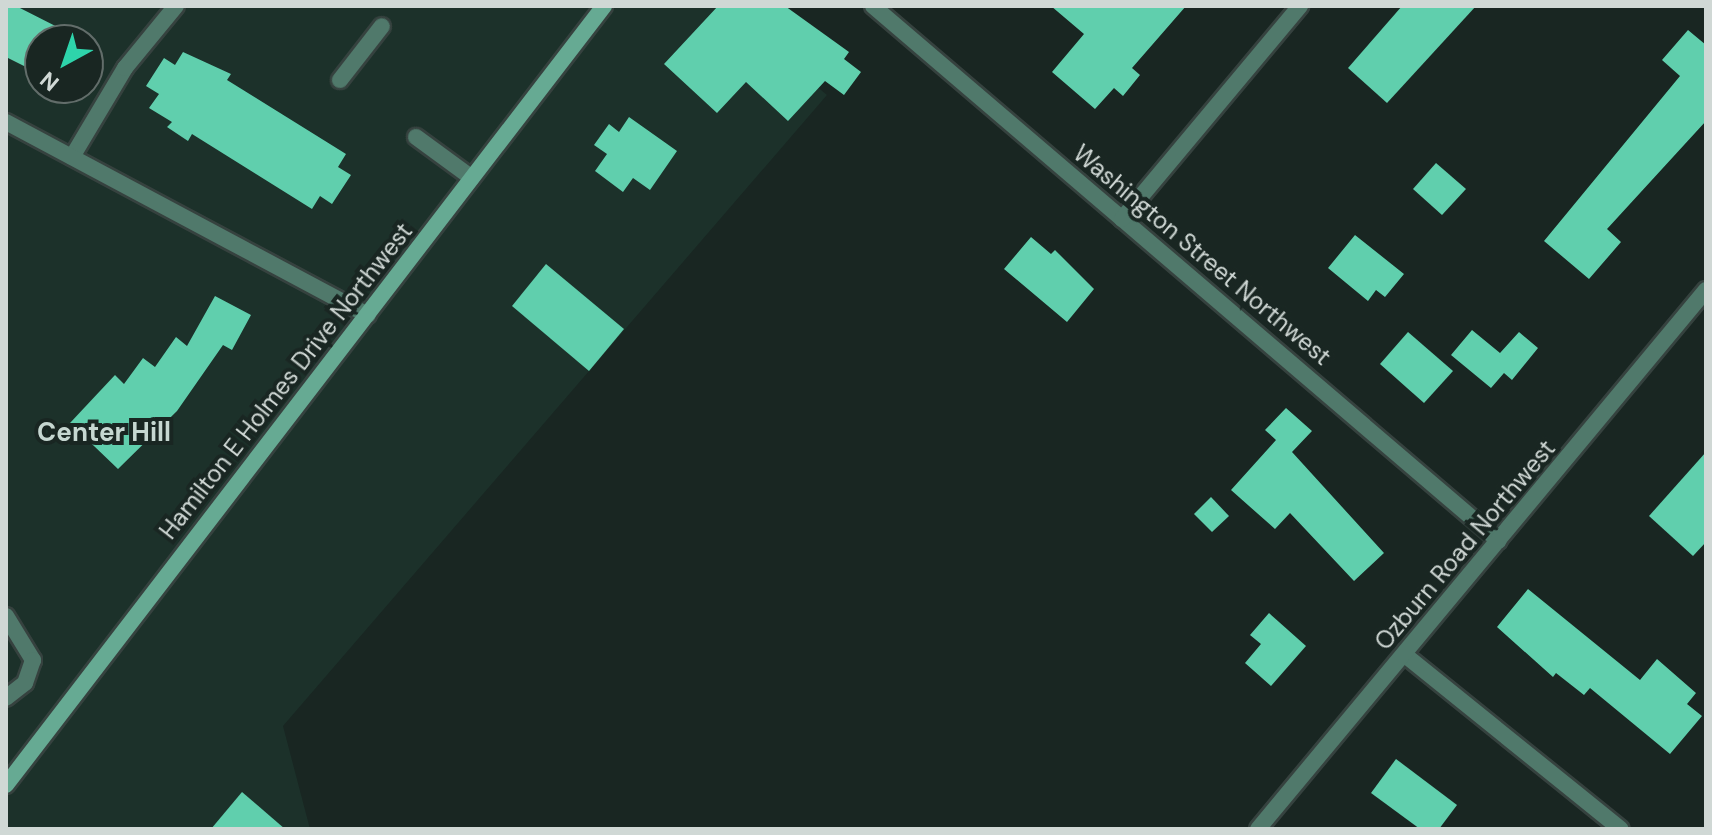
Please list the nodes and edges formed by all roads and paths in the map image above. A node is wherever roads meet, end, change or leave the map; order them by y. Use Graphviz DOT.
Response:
graph roads {
  1 [pos="176,6"];
  2 [pos="604,6"];
  3 [pos="873,6"];
  4 [pos="1300,6"];
  5 [pos="382,26"];
  6 [pos="340,80"];
  7 [pos="6,122"];
  8 [pos="416,137"];
  9 [pos="72,157"];
  10 [pos="472,178"];
  11 [pos="1122,219"];
  12 [pos="1706,290"];
  13 [pos="368,315"];
  14 [pos="1499,541"];
  15 [pos="6,616"];
  16 [pos="1405,655"];
  17 [pos="6,698"];
  18 [pos="9,776"];
  19 [pos="1258,829"];
  20 [pos="1621,829"];
  1 -- 9 [label="street"];
  2 -- 10 [label="main road, Hamilton E Holmes Drive Northwest"];
  3 -- 11 [label="street, Washington Street Northwest"];
  4 -- 11 [label="street"];
  5 -- 6 [label="street"];
  7 -- 9 [label="street"];
  8 -- 10 [label="street"];
  9 -- 13 [label="street"];
  10 -- 13 [label="main road, Hamilton E Holmes Drive Northwest"];
  11 -- 14 [label="street, Washington Street Northwest"];
  12 -- 14 [label="street, Ozburn Road Northwest"];
  13 -- 18 [label="main road, Hamilton E Holmes Drive Northwest"];
  14 -- 16 [label="street, Ozburn Road Northwest"];
  15 -- 17 [label="street"];
  16 -- 19 [label="street, Ozburn Road Northwest"];
  16 -- 20 [label="street"];
}
